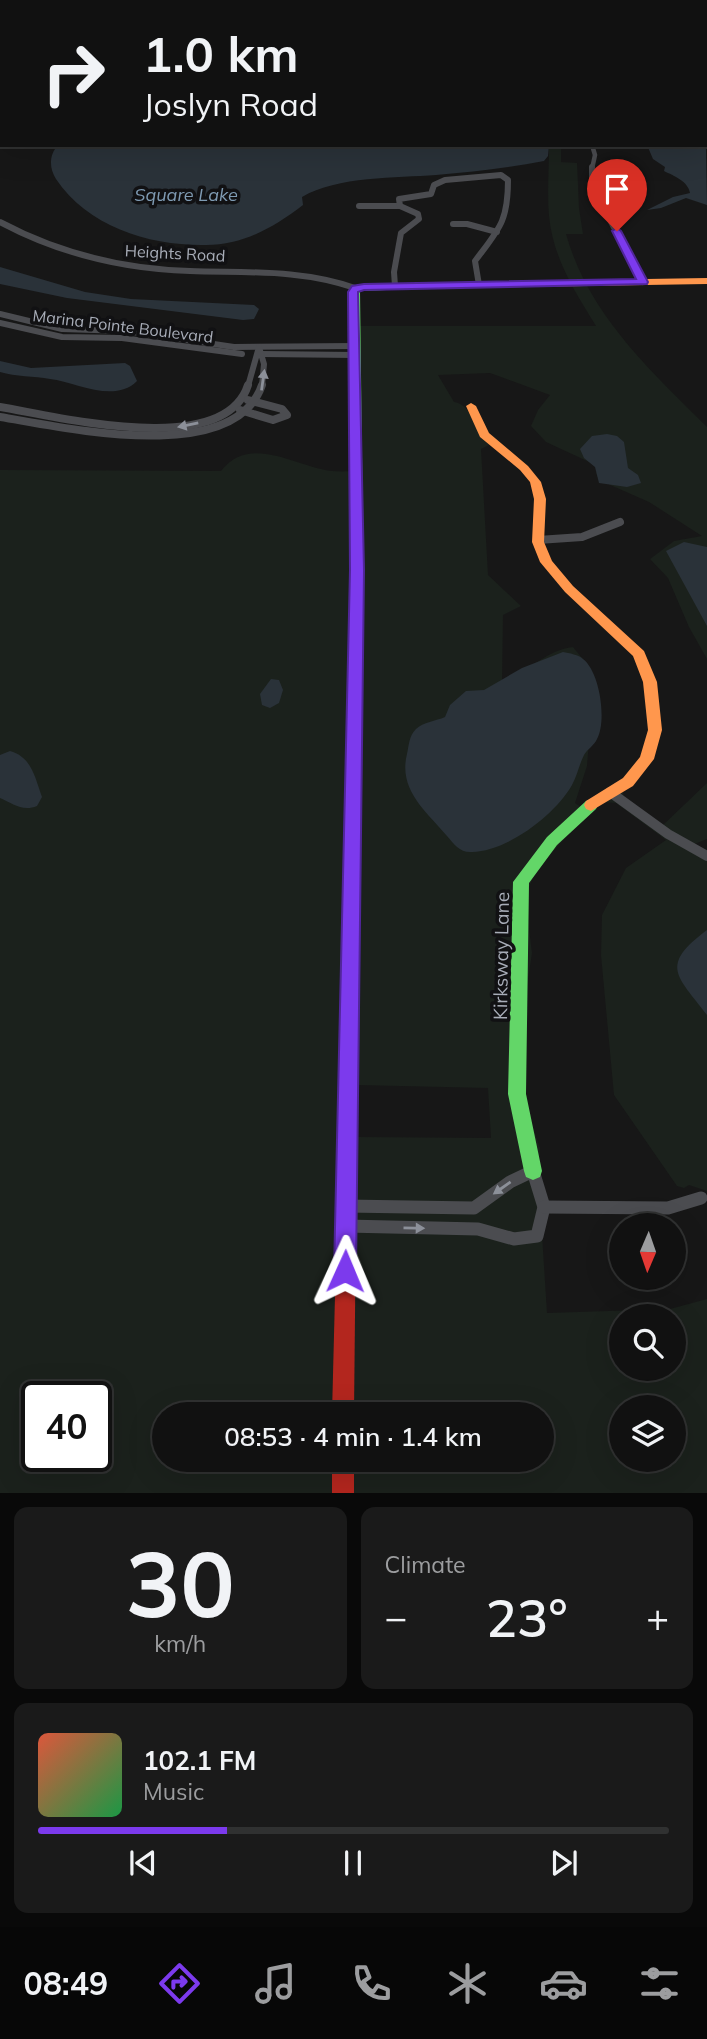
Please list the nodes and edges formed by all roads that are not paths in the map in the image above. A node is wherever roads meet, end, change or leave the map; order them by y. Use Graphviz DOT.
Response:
graph roads {
  1 [pos="593,147"];
  2 [pos="359,206"];
  3 [pos="400,206"];
  4 [pos="0,222"];
  5 [pos="453,224"];
  6 [pos="497,232"];
  7 [pos="707,281"];
  8 [pos="643,282"];
  9 [pos="480,285"];
  10 [pos="395,286"];
  11 [pos="355,288"];
  12 [pos="0,314"];
  13 [pos="23,320"];
  14 [pos="0,323"];
  15 [pos="15,326"];
  16 [pos="355,351"];
  17 [pos="258,352"];
  18 [pos="243,399"];
  19 [pos="254,402"];
  20 [pos="471,406"];
  21 [pos="0,407"];
  22 [pos="233,407"];
  23 [pos="243,411"];
  24 [pos="0,417"];
  25 [pos="620,522"];
  26 [pos="538,540"];
  27 [pos="610,792"];
  28 [pos="707,856"];
  29 [pos="533,1171"];
  30 [pos="701,1198"];
  31 [pos="346,1206"];
  32 [pos="544,1208"];
  33 [pos="346,1226"];
  34 [pos="343,1402"];
  35 [pos="343,1472"];
  36 [pos="342,1493"];
  1 -- 8 [label="street"];
  2 -- 3 [label="street"];
  3 -- 6 [label="street"];
  3 -- 10 [label="street"];
  4 -- 11 [label="street, Heights Road"];
  5 -- 6 [label="street"];
  6 -- 9 [label="street"];
  7 -- 8 [label="street"];
  8 -- 9 [label="street"];
  9 -- 10 [label="street"];
  10 -- 11 [label="street"];
  11 -- 16 [label="street"];
  12 -- 13 [label="street, Marina Pointe Boulevard"];
  13 -- 15 [label="street, Marina Pointe Boulevard"];
  13 -- 17 [label="street, Marina Pointe Boulevard"];
  14 -- 15 [label="street, Marina Pointe Boulevard"];
  15 -- 17 [label="street, Marina Pointe Boulevard"];
  16 -- 17 [label="street, Marina Pointe Boulevard"];
  16 -- 31 [label="street"];
  17 -- 18 [label="street"];
  19 -- 17 [label="street, one-way"];
  18 -- 19 [label="street"];
  18 -- 22 [label="street"];
  19 -- 23 [label="street"];
  19 -- 23 [label="street"];
  20 -- 26 [label="street, Kirksway Lane"];
  22 -- 21 [label="street, one-way"];
  22 -- 23 [label="street"];
  23 -- 24 [label="street"];
  25 -- 26 [label="street"];
  26 -- 27 [label="street, Kirksway Lane"];
  27 -- 28 [label="street"];
  27 -- 29 [label="street, Kirksway Lane"];
  29 -- 31 [label="street, one-way"];
  29 -- 32 [label="street, Kirksway Lane"];
  30 -- 32 [label="street"];
  31 -- 33 [label="street"];
  33 -- 32 [label="street, one-way"];
  33 -- 34 [label="street"];
  35 -- 36 [label="street"];
}
